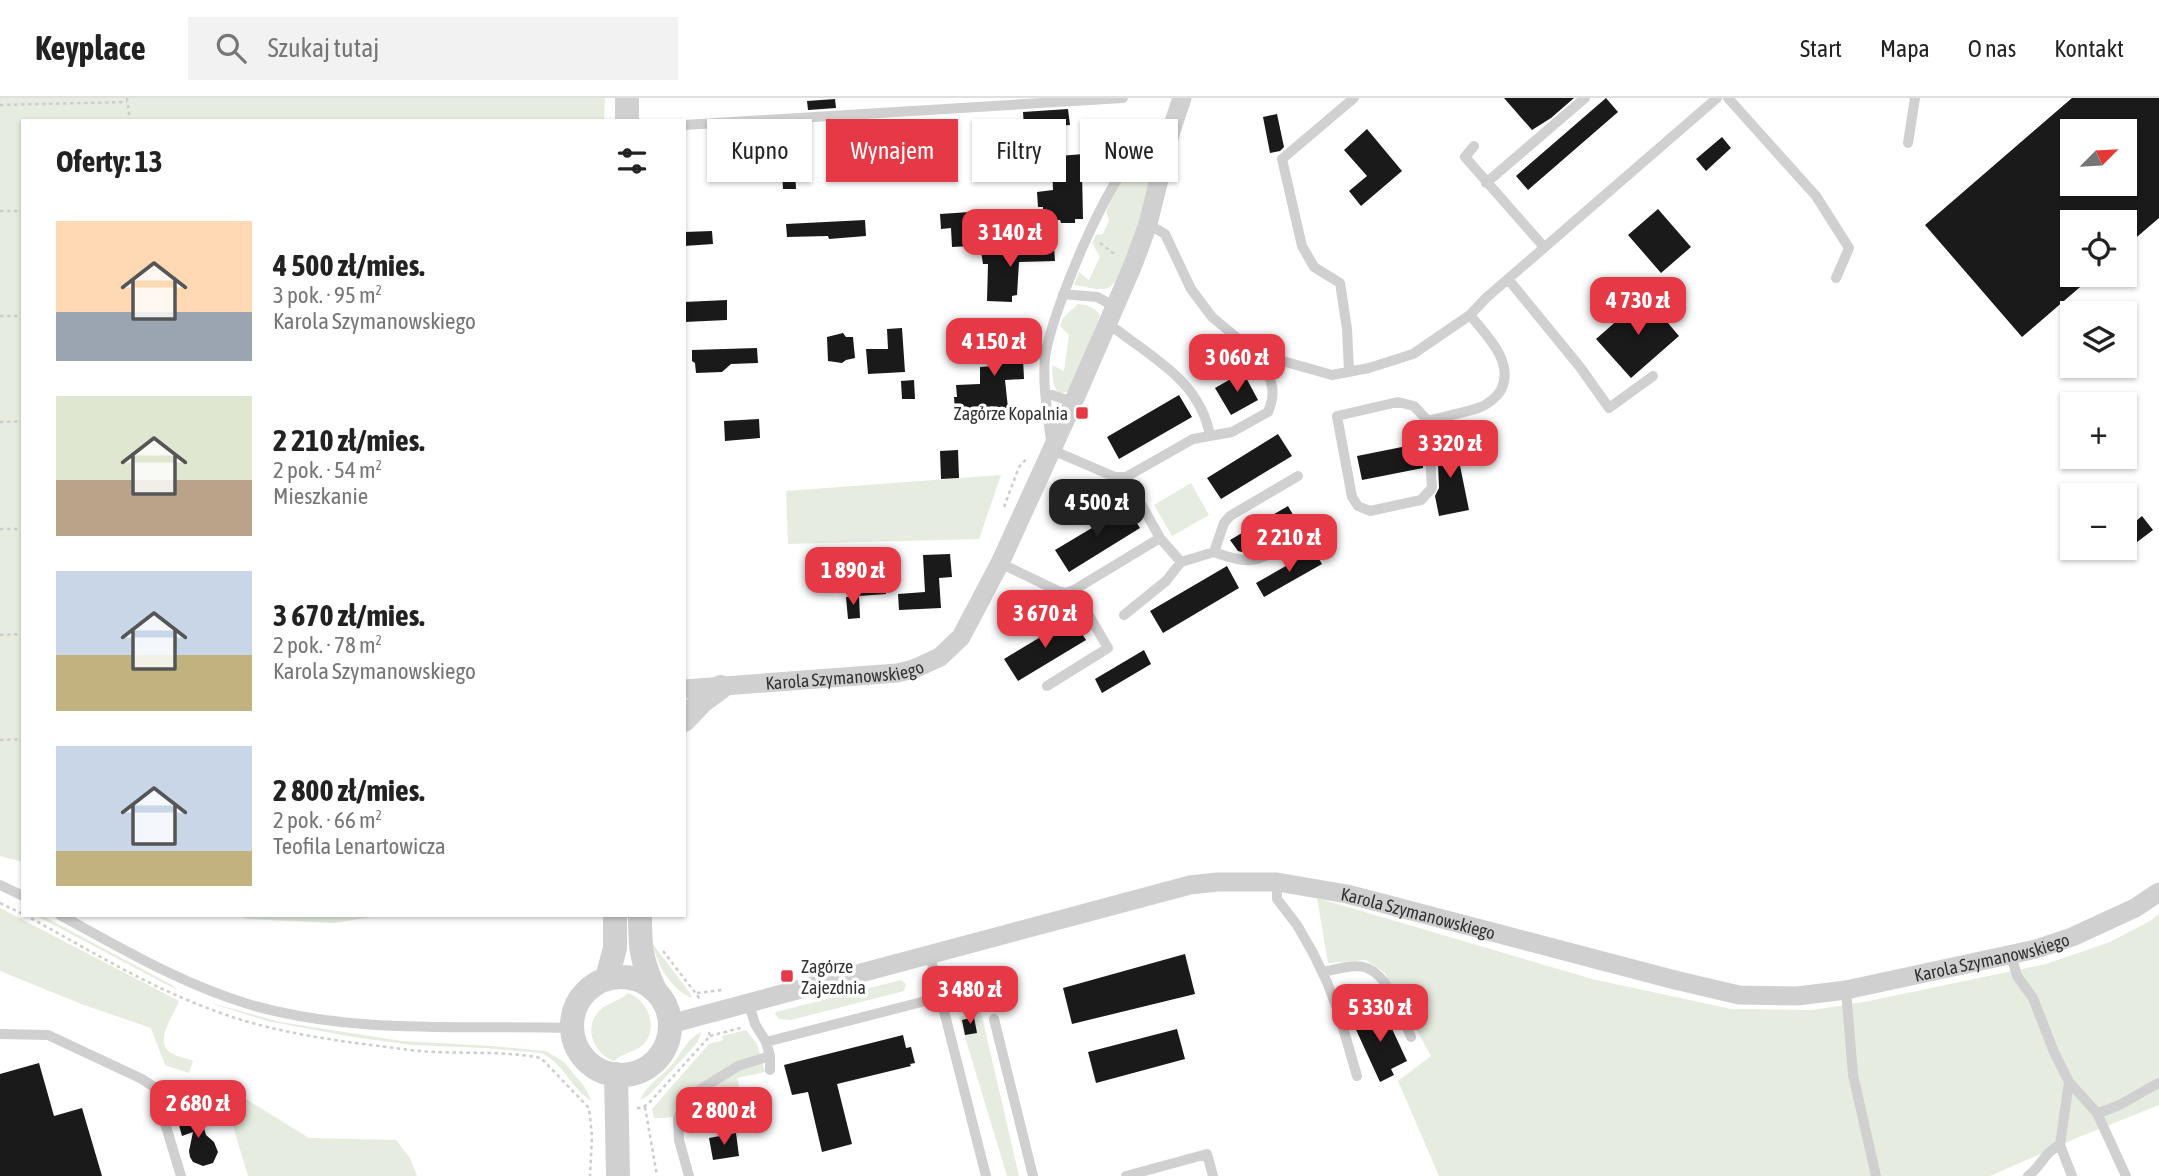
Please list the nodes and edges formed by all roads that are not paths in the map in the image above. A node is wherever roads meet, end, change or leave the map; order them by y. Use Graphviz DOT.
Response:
graph roads {
  1 [pos="627,98"];
  2 [pos="1123,98"];
  3 [pos="1182,98"];
  4 [pos="1353,98"];
  5 [pos="1586,98"];
  6 [pos="1717,98"];
  7 [pos="1728,98"];
  8 [pos="1915,98"];
  9 [pos="627,119"];
  10 [pos="1175,119"];
  11 [pos="686,125"];
  12 [pos="1908,143"];
  13 [pos="1474,146"];
  14 [pos="1115,182"];
  15 [pos="1158,182"];
  16 [pos="1486,183"];
  17 [pos="1148,224"];
  18 [pos="1544,247"];
  19 [pos="1836,278"];
  20 [pos="1508,279"];
  21 [pos="1063,295"];
  22 [pos="1114,306"];
  23 [pos="1470,315"];
  24 [pos="1107,326"];
  25 [pos="1268,357"];
  26 [pos="1349,372"];
  27 [pos="1653,376"];
  28 [pos="1046,394"];
  29 [pos="1073,402"];
  30 [pos="1428,421"];
  31 [pos="1210,436"];
  32 [pos="1052,450"];
  33 [pos="1298,476"];
  34 [pos="1126,477"];
  35 [pos="1300,535"];
  36 [pos="1160,538"];
  37 [pos="1214,552"];
  38 [pos="1181,562"];
  39 [pos="1000,563"];
  40 [pos="1074,590"];
  41 [pos="1124,615"];
  42 [pos="1047,686"];
  43 [pos="721,687"];
  44 [pos="686,689"];
  45 [pos="686,718"];
  46 [pos="1278,882"];
  47 [pos="0,885"];
  48 [pos="2159,892"];
  49 [pos="21,895"];
  50 [pos="64,917"];
  51 [pos="615,917"];
  52 [pos="640,917"];
  53 [pos="2011,954"];
  54 [pos="930,956"];
  55 [pos="1323,972"];
  56 [pos="607,978"];
  57 [pos="655,990"];
  58 [pos="1846,990"];
  59 [pos="941,997"];
  60 [pos="749,1004"];
  61 [pos="994,1019"];
  62 [pos="670,1024"];
  63 [pos="572,1028"];
  64 [pos="0,1034"];
  65 [pos="1411,1037"];
  66 [pos="766,1042"];
  67 [pos="770,1056"];
  68 [pos="770,1070"];
  69 [pos="616,1074"];
  70 [pos="1357,1076"];
  71 [pos="2069,1083"];
  72 [pos="2159,1083"];
  73 [pos="2097,1112"];
  74 [pos="2060,1145"];
  75 [pos="181,1176"];
  76 [pos="618,1176"];
  77 [pos="689,1176"];
  78 [pos="986,1176"];
  79 [pos="1033,1176"];
  80 [pos="1126,1176"];
  81 [pos="1213,1176"];
  82 [pos="1876,1176"];
  83 [pos="2028,1176"];
  84 [pos="2072,1176"];
  85 [pos="2126,1176"];
  1 -- 9 [label="street"];
  2 -- 11 [label="lane"];
  3 -- 10 [label="street, Karola Szymanowskiego"];
  4 -- 26 [label="lane"];
  5 -- 16 [label="lane"];
  6 -- 18 [label="lane"];
  7 -- 19 [label="lane"];
  8 -- 12 [label="lane"];
  13 -- 16 [label="lane"];
  14 -- 21 [label="lane"];
  15 -- 17 [label="street, Karola Szymanowskiego"];
  16 -- 18 [label="lane"];
  17 -- 22 [label="street, Karola Szymanowskiego"];
  17 -- 25 [label="lane"];
  18 -- 20 [label="lane"];
  20 -- 23 [label="lane"];
  20 -- 27 [label="lane"];
  21 -- 22 [label="lane"];
  21 -- 28 [label="lane"];
  22 -- 24 [label="street, Karola Szymanowskiego"];
  23 -- 26 [label="lane"];
  23 -- 30 [label="lane"];
  24 -- 29 [label="street, Karola Szymanowskiego"];
  24 -- 31 [label="lane"];
  25 -- 26 [label="lane"];
  25 -- 31 [label="lane"];
  28 -- 29 [label="lane"];
  28 -- 32 [label="lane"];
  29 -- 32 [label="street, Karola Szymanowskiego"];
  30 -- 30 [label="lane"];
  31 -- 34 [label="lane"];
  32 -- 34 [label="lane"];
  32 -- 39 [label="street, Karola Szymanowskiego"];
  33 -- 37 [label="lane"];
  34 -- 36 [label="lane"];
  35 -- 37 [label="lane"];
  36 -- 38 [label="lane"];
  36 -- 40 [label="lane"];
  37 -- 38 [label="lane"];
  38 -- 41 [label="lane"];
  39 -- 40 [label="lane"];
  39 -- 43 [label="street, Karola Szymanowskiego"];
  40 -- 42 [label="lane"];
  43 -- 44 [label="street, Karola Szymanowskiego"];
  43 -- 45 [label="street"];
  46 -- 54 [label="street, Karola Szymanowskiego"];
  46 -- 55 [label="lane"];
  46 -- 58 [label="street, Karola Szymanowskiego"];
  47 -- 49 [label="lane"];
  48 -- 53 [label="street, Karola Szymanowskiego"];
  50 -- 63 [label="lane"];
  51 -- 56 [label="street"];
  52 -- 57 [label="street"];
  53 -- 58 [label="street, Karola Szymanowskiego"];
  53 -- 71 [label="lane"];
  54 -- 59 [label="lane"];
  54 -- 60 [label="street, Karola Szymanowskiego"];
  55 -- 65 [label="lane"];
  55 -- 70 [label="lane"];
  56 -- 57 [label="street"];
  56 -- 63 [label="street"];
  57 -- 62 [label="street"];
  58 -- 82 [label="lane"];
  59 -- 66 [label="lane"];
  59 -- 78 [label="lane"];
  60 -- 62 [label="street, Karola Szymanowskiego"];
  60 -- 66 [label="lane"];
  61 -- 79 [label="lane"];
  62 -- 69 [label="street"];
  63 -- 69 [label="street"];
  64 -- 75 [label="lane"];
  66 -- 67 [label="lane"];
  67 -- 68 [label="lane"];
  67 -- 77 [label="lane"];
  69 -- 76 [label="street"];
  71 -- 73 [label="lane"];
  71 -- 74 [label="lane"];
  72 -- 73 [label="lane"];
  73 -- 85 [label="lane"];
  74 -- 83 [label="lane"];
  74 -- 84 [label="lane"];
  80 -- 81 [label="lane"];
}
